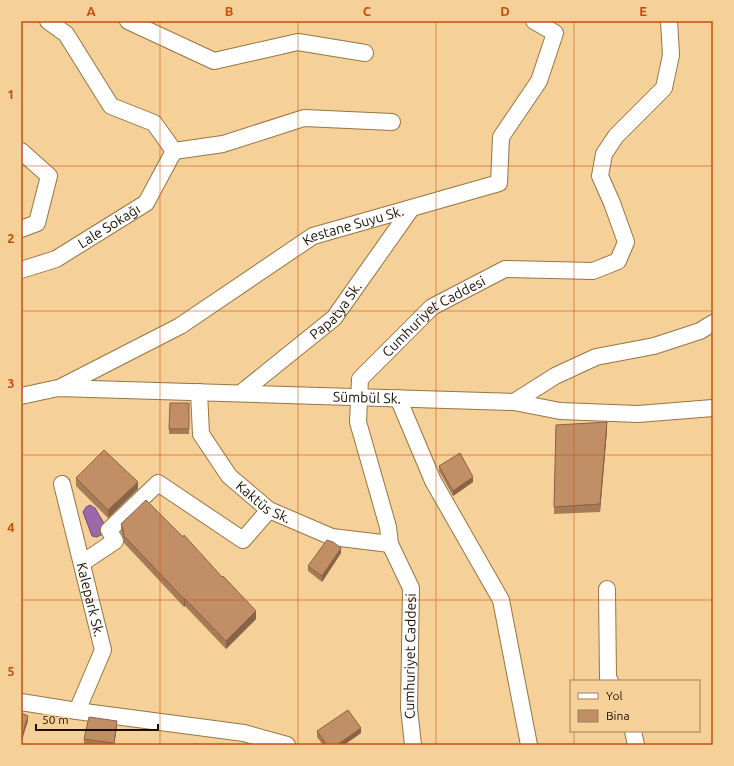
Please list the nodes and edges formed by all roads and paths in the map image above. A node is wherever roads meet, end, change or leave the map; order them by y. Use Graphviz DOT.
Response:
graph roads {
  1 [pos="48,21"];
  2 [pos="128,21"];
  3 [pos="534,21"];
  4 [pos="669,21"];
  5 [pos="365,53"];
  6 [pos="392,122"];
  7 [pos="21,151"];
  8 [pos="174,151"];
  9 [pos="411,209"];
  10 [pos="21,230"];
  11 [pos="21,270"];
  12 [pos="713,323"];
  13 [pos="58,388"];
  14 [pos="198,392"];
  15 [pos="241,393"];
  16 [pos="21,396"];
  17 [pos="359,397"];
  18 [pos="398,398"];
  19 [pos="514,402"];
  20 [pos="713,408"];
  21 [pos="62,484"];
  22 [pos="269,510"];
  23 [pos="390,544"];
  24 [pos="82,564"];
  25 [pos="607,589"];
  26 [pos="609,680"];
  27 [pos="21,702"];
  28 [pos="77,711"];
  29 [pos="633,732"];
  30 [pos="287,745"];
  31 [pos="413,745"];
  32 [pos="529,745"];
  33 [pos="636,745"];
  1 -- 8 [label="street"];
  2 -- 5 [label="street"];
  3 -- 9 [label="street, Kestane Suyu Sk."];
  4 -- 17 [label="street, Cumhuriyet Caddesi"];
  6 -- 8 [label="street"];
  7 -- 10 [label="street"];
  8 -- 11 [label="street, Lale Sokağı"];
  9 -- 13 [label="street, Kestane Suyu Sk."];
  9 -- 15 [label="street, Papatya Sk."];
  12 -- 19 [label="street"];
  13 -- 14 [label="street, Sümbül Sk."];
  13 -- 16 [label="street, Sümbül Sk."];
  14 -- 15 [label="street, Sümbül Sk."];
  14 -- 22 [label="street, Kaktüs Sk."];
  15 -- 17 [label="street, Sümbül Sk."];
  17 -- 18 [label="street, Sümbül Sk."];
  17 -- 23 [label="street, Cumhuriyet Caddesi"];
  18 -- 19 [label="street, Sümbül Sk."];
  18 -- 32 [label="street"];
  19 -- 20 [label="street, Sümbül Sk."];
  21 -- 24 [label="street, Kalepark Sk."];
  22 -- 23 [label="street, Kaktüs Sk."];
  22 -- 24 [label="street"];
  23 -- 31 [label="street, Cumhuriyet Caddesi"];
  24 -- 28 [label="street, Kalepark Sk."];
  25 -- 26 [label="street"];
  27 -- 28 [label="street"];
  28 -- 30 [label="street"];
  29 -- 33 [label="street"];
}
